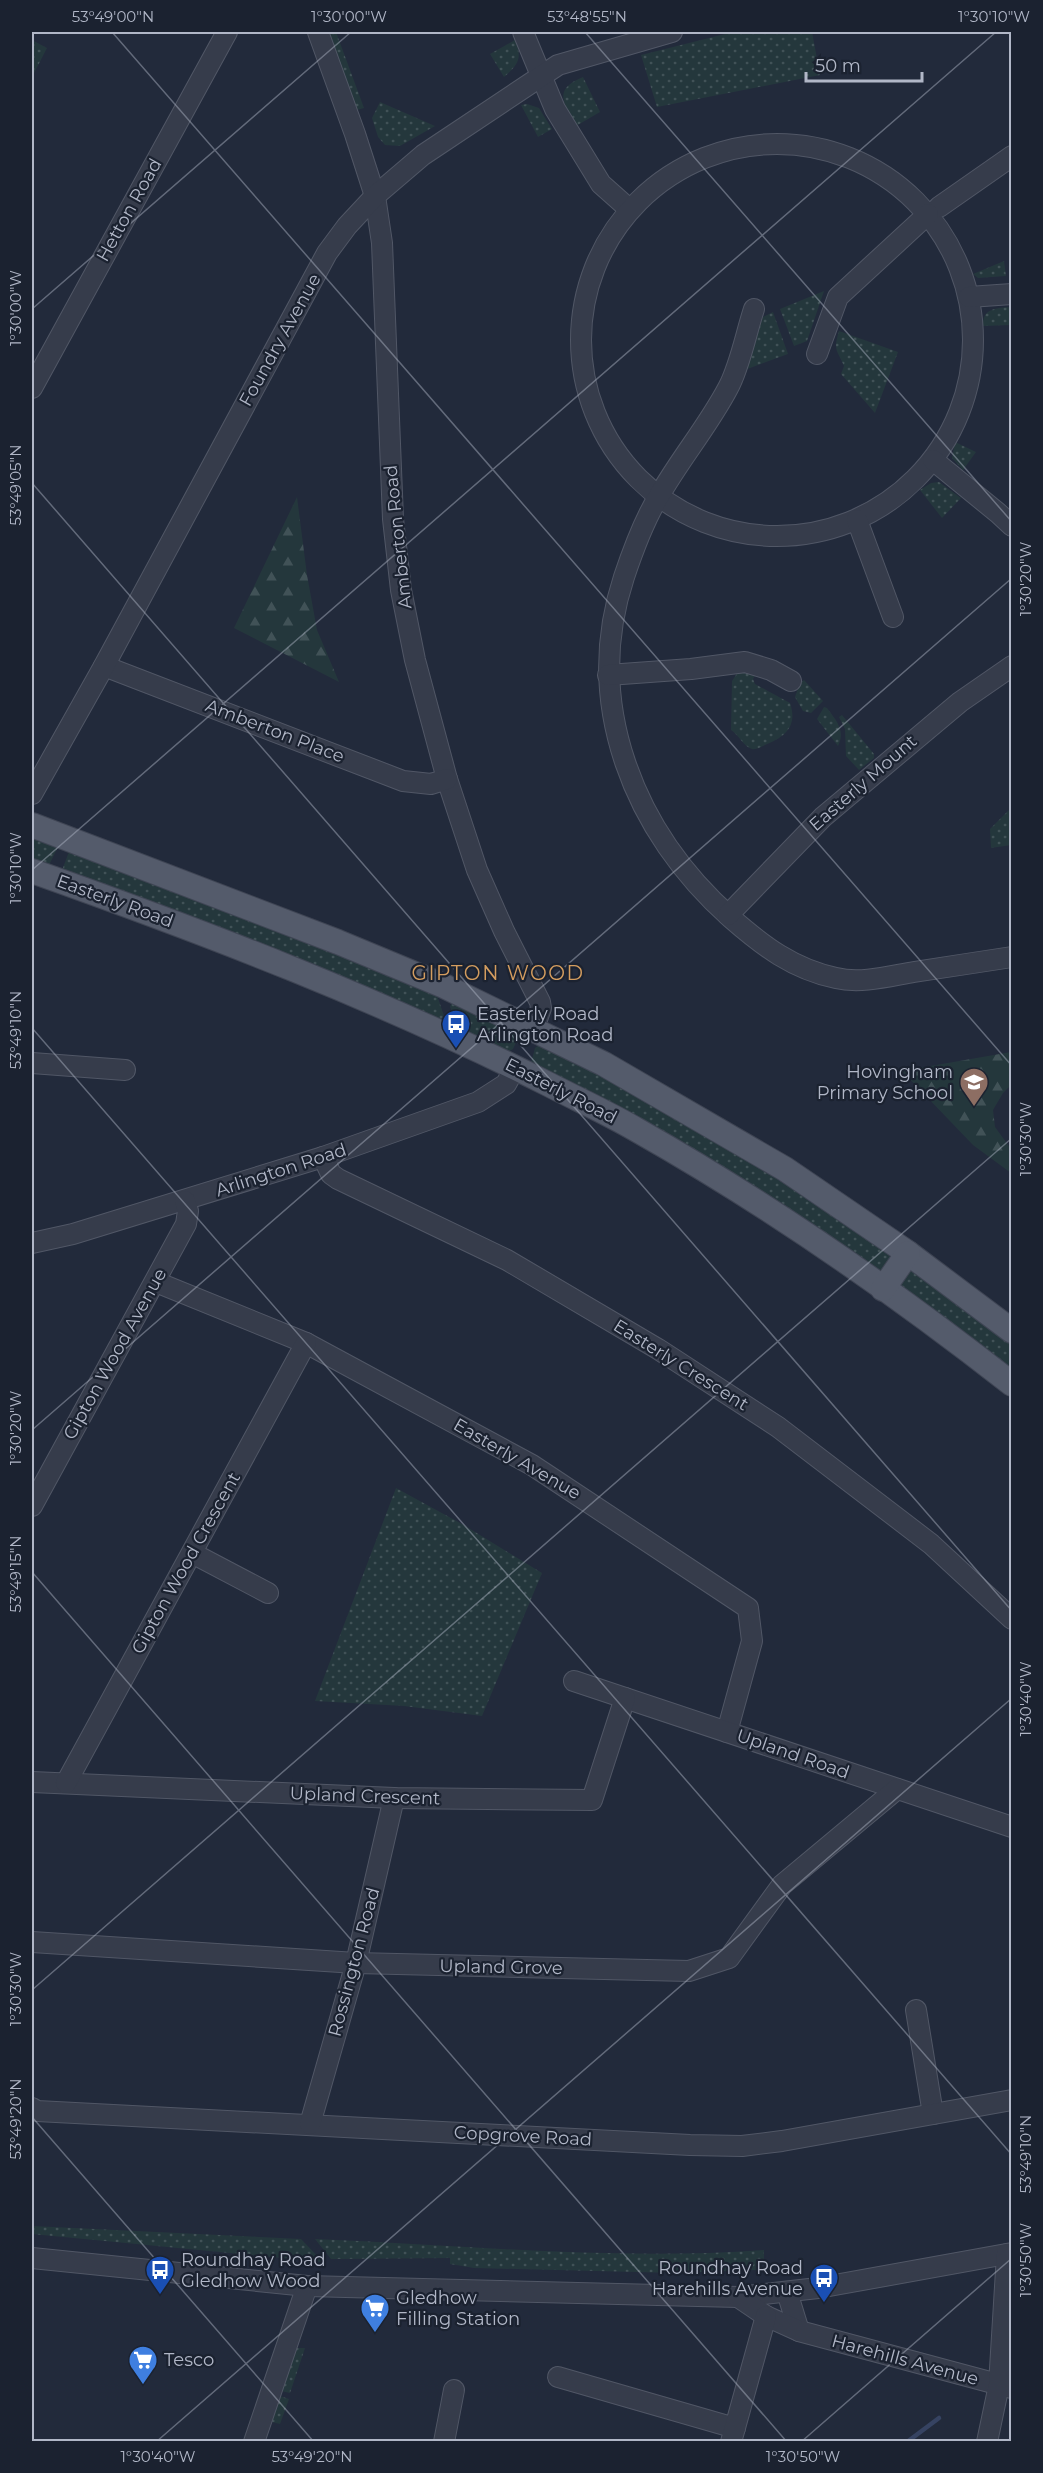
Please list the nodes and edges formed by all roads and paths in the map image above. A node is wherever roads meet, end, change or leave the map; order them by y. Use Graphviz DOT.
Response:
graph roads {
  1 [pos="227,32"];
  2 [pos="318,32"];
  3 [pos="523,32"];
  4 [pos="672,32"];
  5 [pos="541,76"];
  6 [pos="1011,156"];
  7 [pos="375,196"];
  8 [pos="628,208"];
  9 [pos="934,211"];
  10 [pos="1011,294"];
  11 [pos="969,297"];
  12 [pos="754,309"];
  13 [pos="817,354"];
  14 [pos="32,388"];
  15 [pos="933,460"];
  16 [pos="658,497"];
  17 [pos="857,520"];
  18 [pos="1011,526"];
  19 [pos="893,617"];
  20 [pos="104,666"];
  21 [pos="1011,666"];
  22 [pos="608,675"];
  23 [pos="791,681"];
  24 [pos="447,779"];
  25 [pos="32,794"];
  26 [pos="32,825"];
  27 [pos="32,871"];
  28 [pos="728,915"];
  29 [pos="1011,957"];
  30 [pos="534,1028"];
  31 [pos="32,1063"];
  32 [pos="515,1068"];
  33 [pos="125,1070"];
  34 [pos="323,1157"];
  35 [pos="185,1201"];
  36 [pos="32,1244"];
  37 [pos="908,1253"];
  38 [pos="156,1282"];
  39 [pos="883,1288"];
  40 [pos="1011,1331"];
  41 [pos="306,1343"];
  42 [pos="1011,1384"];
  43 [pos="32,1506"];
  44 [pos="192,1553"];
  45 [pos="268,1593"];
  46 [pos="1011,1619"];
  47 [pos="574,1681"];
  48 [pos="625,1698"];
  49 [pos="727,1732"];
  50 [pos="32,1782"];
  51 [pos="66,1783"];
  52 [pos="897,1790"];
  53 [pos="394,1798"];
  54 [pos="1011,1825"];
  55 [pos="32,1942"];
  56 [pos="356,1963"];
  57 [pos="916,2010"];
  58 [pos="1011,2100"];
  59 [pos="32,2108"];
  60 [pos="933,2114"];
  61 [pos="309,2124"];
  62 [pos="1009,2253"];
  63 [pos="32,2258"];
  64 [pos="307,2286"];
  65 [pos="787,2292"];
  66 [pos="738,2297"];
  67 [pos="766,2316"];
  68 [pos="799,2331"];
  69 [pos="558,2377"];
  70 [pos="1005,2387"];
  71 [pos="454,2390"];
  72 [pos="733,2435"];
  73 [pos="254,2442"];
  74 [pos="444,2442"];
  75 [pos="987,2442"];
  1 -- 14 [label="street, Hetton Road"];
  2 -- 7 [label="street, Amberton Road"];
  3 -- 5 [label="street"];
  4 -- 5 [label="street, Foundry Avenue"];
  5 -- 7 [label="street, Foundry Avenue"];
  5 -- 8 [label="street"];
  6 -- 9 [label="street"];
  7 -- 20 [label="street, Foundry Avenue"];
  7 -- 24 [label="street, Amberton Road"];
  8 -- 9 [label="street"];
  8 -- 16 [label="street"];
  9 -- 11 [label="street"];
  9 -- 13 [label="street"];
  10 -- 11 [label="street"];
  11 -- 15 [label="street"];
  12 -- 16 [label="street"];
  15 -- 17 [label="street"];
  15 -- 18 [label="street"];
  16 -- 17 [label="street"];
  16 -- 22 [label="street"];
  17 -- 19 [label="street"];
  20 -- 24 [label="street, Amberton Place"];
  20 -- 25 [label="street, Foundry Avenue"];
  21 -- 28 [label="street, Easterly Mount"];
  22 -- 23 [label="street"];
  22 -- 28 [label="street"];
  24 -- 30 [label="street, Amberton Road"];
  26 -- 30 [label="main road"];
  27 -- 32 [label="main road, Easterly Road"];
  28 -- 29 [label="street"];
  30 -- 37 [label="main road"];
  31 -- 33 [label="street"];
  32 -- 34 [label="street, Arlington Road"];
  32 -- 39 [label="main road, Easterly Road"];
  34 -- 35 [label="street, Arlington Road"];
  34 -- 46 [label="street, Easterly Crescent"];
  35 -- 36 [label="street, Arlington Road"];
  35 -- 38 [label="street, Gipton Wood Avenue"];
  37 -- 39 [label="main road"];
  37 -- 40 [label="main road"];
  38 -- 41 [label="street, Easterly Avenue"];
  38 -- 43 [label="street, Gipton Wood Avenue"];
  39 -- 42 [label="main road, Easterly Road"];
  41 -- 44 [label="street, Gipton Wood Crescent"];
  41 -- 49 [label="street, Easterly Avenue"];
  44 -- 45 [label="street"];
  44 -- 51 [label="street, Gipton Wood Crescent"];
  47 -- 48 [label="street, Upland Road"];
  48 -- 49 [label="street, Upland Road"];
  48 -- 53 [label="street, Upland Crescent"];
  49 -- 52 [label="street, Upland Road"];
  50 -- 51 [label="street, Upland Crescent"];
  51 -- 53 [label="street, Upland Crescent"];
  52 -- 54 [label="street, Upland Road"];
  52 -- 56 [label="street, Upland Grove"];
  53 -- 56 [label="street, Rossington Road"];
  55 -- 56 [label="street, Upland Grove"];
  56 -- 61 [label="street, Rossington Road"];
  57 -- 60 [label="street"];
  58 -- 60 [label="street, Copgrove Road"];
  59 -- 61 [label="street, Copgrove Road"];
  60 -- 61 [label="street, Copgrove Road"];
  62 -- 65 [label="street"];
  62 -- 70 [label="street"];
  63 -- 64 [label="street"];
  64 -- 66 [label="street"];
  64 -- 73 [label="street"];
  65 -- 66 [label="street"];
  65 -- 68 [label="street"];
  66 -- 67 [label="street, Harehills Avenue"];
  67 -- 68 [label="street, Harehills Avenue"];
  67 -- 72 [label="street"];
  68 -- 70 [label="street, Harehills Avenue"];
  69 -- 72 [label="street"];
  70 -- 75 [label="street"];
  71 -- 74 [label="street"];
}
